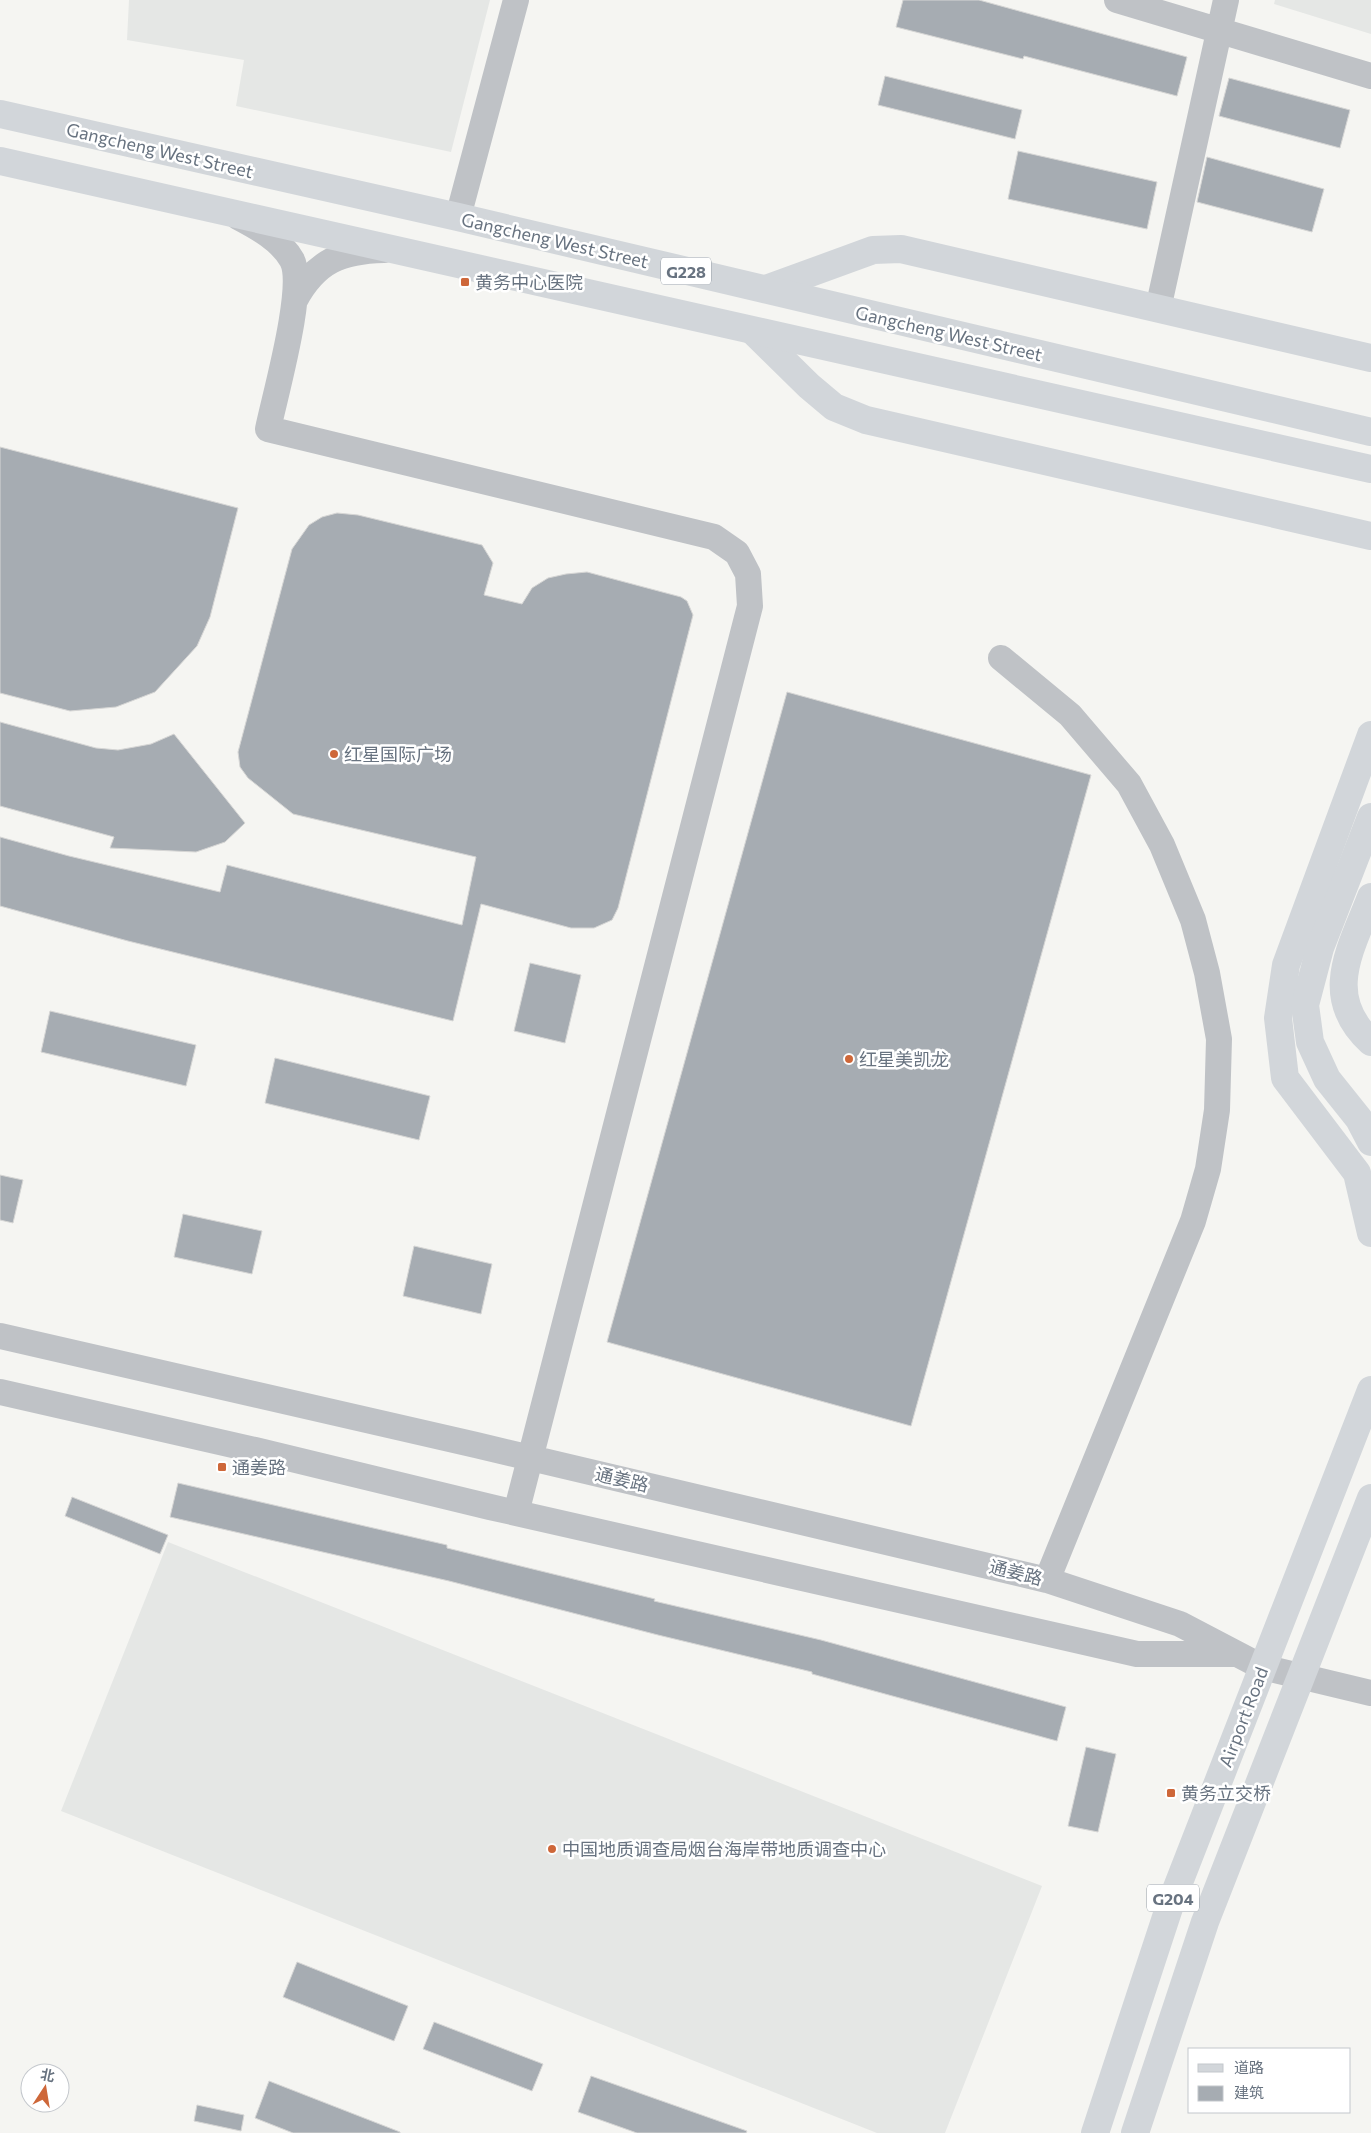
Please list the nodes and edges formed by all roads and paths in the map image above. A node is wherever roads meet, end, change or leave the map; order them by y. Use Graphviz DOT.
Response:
graph roads {
  1 [pos="516,0"];
  2 [pos="1117,0"];
  3 [pos="1226,0"];
  4 [pos="1219,30"];
  5 [pos="1371,76"];
  6 [pos="0,114"];
  7 [pos="0,161"];
  8 [pos="233,214"];
  9 [pos="458,218"];
  10 [pos="393,250"];
  11 [pos="766,289"];
  12 [pos="295,300"];
  13 [pos="1158,308"];
  14 [pos="753,331"];
  15 [pos="1371,358"];
  16 [pos="1371,432"];
  17 [pos="1367,469"];
  18 [pos="1371,536"];
  19 [pos="1000,658"];
  20 [pos="1371,735"];
  21 [pos="1371,817"];
  22 [pos="1371,897"];
  23 [pos="1371,1042"];
  24 [pos="1371,1142"];
  25 [pos="1371,1233"];
  26 [pos="0,1336"];
  27 [pos="1371,1390"];
  28 [pos="0,1392"];
  29 [pos="530,1458"];
  30 [pos="1371,1498"];
  31 [pos="516,1513"];
  32 [pos="1047,1580"];
  33 [pos="1234,1654"];
  34 [pos="1262,1667"];
  35 [pos="1302,1677"];
  36 [pos="1371,1693"];
  37 [pos="1095,2133"];
  38 [pos="1135,2133"];
  1 -- 9 [label="street"];
  2 -- 4 [label="street"];
  3 -- 4 [label="street"];
  4 -- 5 [label="street"];
  4 -- 13 [label="street"];
  6 -- 9 [label="main road, Gangcheng West Street / G228"];
  7 -- 8 [label="main road, G228"];
  8 -- 10 [label="main road, G228"];
  8 -- 12 [label="street"];
  9 -- 11 [label="main road, Gangcheng West Street / G228"];
  10 -- 12 [label="street"];
  10 -- 14 [label="main road, G228"];
  11 -- 13 [label="main road"];
  11 -- 16 [label="main road, Gangcheng West Street / G228"];
  12 -- 29 [label="street"];
  13 -- 15 [label="main road"];
  14 -- 17 [label="main road, G228"];
  14 -- 18 [label="main road"];
  19 -- 32 [label="street"];
  20 -- 25 [label="main road"];
  21 -- 24 [label="main road"];
  22 -- 23 [label="main road"];
  26 -- 29 [label="street, 通姜路"];
  27 -- 34 [label="main road, Airport Road / G204"];
  28 -- 31 [label="street, 通姜路"];
  29 -- 31 [label="street"];
  29 -- 32 [label="street, 通姜路"];
  30 -- 35 [label="main road, G204"];
  31 -- 33 [label="street, 通姜路"];
  32 -- 33 [label="street, 通姜路"];
  33 -- 34 [label="street, 通姜路"];
  34 -- 35 [label="street, 通姜路"];
  34 -- 37 [label="main road, Airport Road / G204"];
  35 -- 36 [label="street"];
  35 -- 38 [label="main road, G204"];
}
